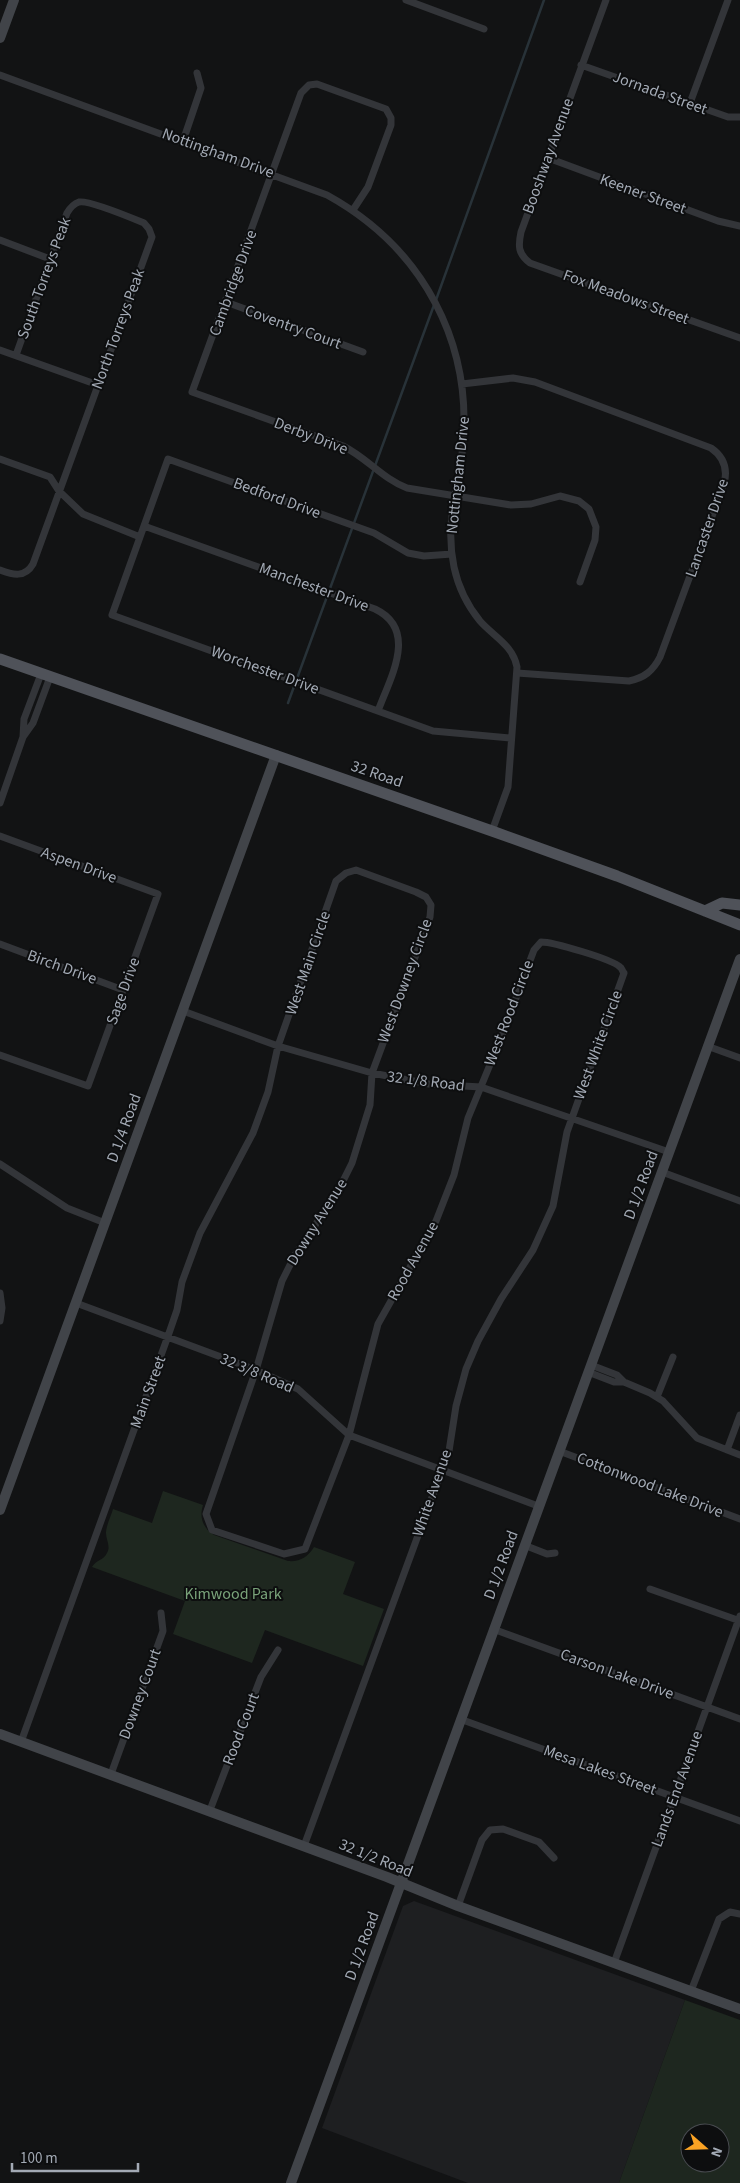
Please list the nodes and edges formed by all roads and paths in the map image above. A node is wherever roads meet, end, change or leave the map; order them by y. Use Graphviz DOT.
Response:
graph roads {
  1 [pos="14,0"];
  2 [pos="406,0"];
  3 [pos="606,0"];
  4 [pos="728,0"];
  5 [pos="484,29"];
  6 [pos="0,38"];
  7 [pos="581,64"];
  8 [pos="197,73"];
  9 [pos="0,75"];
  10 [pos="690,104"];
  11 [pos="740,116"];
  12 [pos="183,141"];
  13 [pos="548,158"];
  14 [pos="272,173"];
  15 [pos="353,210"];
  16 [pos="740,226"];
  17 [pos="150,229"];
  18 [pos="0,240"];
  19 [pos="518,247"];
  20 [pos="50,259"];
  21 [pos="226,302"];
  22 [pos="740,338"];
  23 [pos="0,350"];
  24 [pos="363,352"];
  25 [pos="16,355"];
  26 [pos="462,384"];
  27 [pos="98,385"];
  28 [pos="192,392"];
  29 [pos="0,459"];
  30 [pos="59,491"];
  31 [pos="454,496"];
  32 [pos="144,526"];
  33 [pos="140,537"];
  34 [pos="452,554"];
  35 [pos="0,570"];
  36 [pos="580,582"];
  37 [pos="0,660"];
  38 [pos="517,673"];
  39 [pos="46,675"];
  40 [pos="378,711"];
  41 [pos="512,738"];
  42 [pos="276,755"];
  43 [pos="0,802"];
  44 [pos="492,831"];
  45 [pos="0,836"];
  46 [pos="336,881"];
  47 [pos="158,894"];
  48 [pos="740,905"];
  49 [pos="705,911"];
  50 [pos="740,925"];
  51 [pos="0,944"];
  52 [pos="740,959"];
  53 [pos="624,973"];
  54 [pos="123,990"];
  55 [pos="183,1011"];
  56 [pos="278,1046"];
  57 [pos="707,1046"];
  58 [pos="0,1055"];
  59 [pos="740,1058"];
  60 [pos="372,1073"];
  61 [pos="481,1087"];
  62 [pos="572,1117"];
  63 [pos="669,1152"];
  64 [pos="0,1164"];
  65 [pos="662,1172"];
  66 [pos="740,1201"];
  67 [pos="105,1224"];
  68 [pos="0,1293"];
  69 [pos="76,1303"];
  70 [pos="0,1321"];
  71 [pos="168,1336"];
  72 [pos="673,1357"];
  73 [pos="589,1368"];
  74 [pos="256,1370"];
  75 [pos="658,1397"];
  76 [pos="740,1415"];
  77 [pos="349,1435"];
  78 [pos="727,1450"];
  79 [pos="559,1451"];
  80 [pos="740,1455"];
  81 [pos="441,1470"];
  82 [pos="538,1506"];
  83 [pos="0,1510"];
  84 [pos="740,1519"];
  85 [pos="524,1545"];
  86 [pos="306,1550"];
  87 [pos="555,1553"];
  88 [pos="650,1589"];
  89 [pos="161,1613"];
  90 [pos="739,1619"];
  91 [pos="493,1629"];
  92 [pos="278,1650"];
  93 [pos="707,1707"];
  94 [pos="460,1719"];
  95 [pos="740,1719"];
  96 [pos="0,1734"];
  97 [pos="21,1742"];
  98 [pos="112,1774"];
  99 [pos="674,1797"];
  100 [pos="210,1810"];
  101 [pos="740,1821"];
  102 [pos="304,1846"];
  103 [pos="554,1858"];
  104 [pos="401,1883"];
  105 [pos="458,1906"];
  106 [pos="740,1914"];
  107 [pos="614,1962"];
  108 [pos="691,1991"];
  109 [pos="740,2009"];
  110 [pos="291,2183"];
  1 -- 6 [label="street"];
  2 -- 5 [label="street"];
  3 -- 7 [label="street, Booshway Avenue"];
  4 -- 10 [label="street"];
  7 -- 10 [label="street, Jornada Street"];
  7 -- 13 [label="street, Booshway Avenue"];
  8 -- 12 [label="street"];
  9 -- 12 [label="street, Nottingham Drive"];
  10 -- 11 [label="street, Jornada Street"];
  12 -- 14 [label="street, Nottingham Drive"];
  13 -- 16 [label="street, Keener Street"];
  13 -- 19 [label="street, Booshway Avenue"];
  14 -- 15 [label="street, Nottingham Drive"];
  14 -- 15 [label="street, Cambridge Drive"];
  14 -- 21 [label="street, Cambridge Drive"];
  15 -- 26 [label="street, Nottingham Drive"];
  17 -- 20 [label="street, South Torreys Peak"];
  17 -- 27 [label="street, North Torreys Peak"];
  18 -- 20 [label="street"];
  19 -- 22 [label="street, Fox Meadows Street"];
  20 -- 25 [label="street, South Torreys Peak"];
  21 -- 24 [label="street, Coventry Court"];
  21 -- 28 [label="street, Cambridge Drive"];
  23 -- 25 [label="street"];
  25 -- 27 [label="street"];
  26 -- 31 [label="street, Nottingham Drive"];
  26 -- 38 [label="street, Lancaster Drive"];
  27 -- 30 [label="street, North Torreys Peak"];
  28 -- 31 [label="street, Derby Drive"];
  29 -- 30 [label="street"];
  30 -- 33 [label="street"];
  30 -- 35 [label="street, North Torreys Peak"];
  31 -- 34 [label="street, Nottingham Drive"];
  31 -- 36 [label="street, Derby Drive"];
  32 -- 33 [label="street, Worchester Drive"];
  32 -- 34 [label="street, Bedford Drive"];
  32 -- 40 [label="street, Manchester Drive"];
  33 -- 40 [label="street, Worchester Drive"];
  34 -- 38 [label="street, Nottingham Drive"];
  37 -- 39 [label="main road, 32 Road"];
  38 -- 41 [label="street, Nottingham Drive"];
  39 -- 42 [label="main road, 32 Road"];
  39 -- 43 [label="street"];
  40 -- 41 [label="street, Worchester Drive"];
  41 -- 44 [label="street, Nottingham Drive"];
  42 -- 44 [label="main road, 32 Road"];
  42 -- 55 [label="street, D 1/4 Road"];
  44 -- 49 [label="main road, 32 Road"];
  45 -- 47 [label="street, Aspen Drive"];
  46 -- 56 [label="street, West Main Circle"];
  46 -- 60 [label="street, West Downey Circle"];
  47 -- 54 [label="street, Sage Drive"];
  48 -- 49 [label="main road"];
  49 -- 50 [label="main road, 32 Road"];
  51 -- 54 [label="street, Birch Drive"];
  52 -- 57 [label="street, D 1/2 Road"];
  53 -- 61 [label="street, West Rood Circle"];
  53 -- 62 [label="street, West White Circle"];
  54 -- 58 [label="street, Sage Drive"];
  55 -- 56 [label="street, 32 1/8 Road"];
  55 -- 67 [label="street, D 1/4 Road"];
  56 -- 60 [label="street, 32 1/8 Road"];
  56 -- 71 [label="street, Main Street"];
  57 -- 59 [label="street"];
  57 -- 63 [label="street, D 1/2 Road"];
  60 -- 61 [label="street, 32 1/8 Road"];
  60 -- 74 [label="street, Downy Avenue"];
  61 -- 62 [label="street, 32 1/8 Road"];
  61 -- 77 [label="street, Rood Avenue"];
  62 -- 63 [label="street, 32 1/8 Road"];
  62 -- 81 [label="street, White Avenue"];
  63 -- 65 [label="street, D 1/2 Road"];
  64 -- 67 [label="street"];
  65 -- 66 [label="street"];
  65 -- 73 [label="street, D 1/2 Road"];
  67 -- 69 [label="street, D 1/4 Road"];
  68 -- 70 [label="street"];
  69 -- 71 [label="street, 32 3/8 Road"];
  69 -- 83 [label="street, D 1/4 Road"];
  71 -- 74 [label="street, 32 3/8 Road"];
  71 -- 97 [label="street, Main Street"];
  72 -- 75 [label="street"];
  73 -- 75 [label="street"];
  73 -- 79 [label="street, D 1/2 Road"];
  74 -- 77 [label="street, 32 3/8 Road"];
  74 -- 86 [label="street, Downy Avenue"];
  75 -- 78 [label="street"];
  76 -- 78 [label="street"];
  77 -- 81 [label="street, 32 3/8 Road"];
  77 -- 86 [label="street, Rood Avenue"];
  78 -- 80 [label="street"];
  79 -- 82 [label="street, D 1/2 Road"];
  79 -- 84 [label="street, Cottonwood Lake Drive"];
  81 -- 82 [label="street, 32 3/8 Road"];
  81 -- 102 [label="street, White Avenue"];
  82 -- 85 [label="street, D 1/2 Road"];
  85 -- 87 [label="street"];
  85 -- 91 [label="street, D 1/2 Road"];
  88 -- 90 [label="street"];
  89 -- 98 [label="street, Downey Court"];
  90 -- 93 [label="street, Lands End Avenue"];
  91 -- 93 [label="street, Carson Lake Drive"];
  91 -- 94 [label="street, D 1/2 Road"];
  92 -- 100 [label="street, Rood Court"];
  93 -- 95 [label="street, Carson Lake Drive"];
  93 -- 99 [label="street, Lands End Avenue"];
  94 -- 99 [label="street, Mesa Lakes Street"];
  94 -- 104 [label="street, D 1/2 Road"];
  96 -- 97 [label="street, 32 1/2 Road"];
  97 -- 98 [label="street, 32 1/2 Road"];
  98 -- 100 [label="street, 32 1/2 Road"];
  99 -- 101 [label="street, Mesa Lakes Street"];
  99 -- 107 [label="street, Lands End Avenue"];
  100 -- 102 [label="street, 32 1/2 Road"];
  102 -- 104 [label="street, 32 1/2 Road"];
  103 -- 105 [label="street"];
  104 -- 105 [label="street, 32 1/2 Road"];
  104 -- 110 [label="street, D 1/2 Road"];
  105 -- 107 [label="street, 32 1/2 Road"];
  106 -- 108 [label="street"];
  107 -- 108 [label="street, 32 1/2 Road"];
  108 -- 109 [label="street, 32 1/2 Road"];
}
